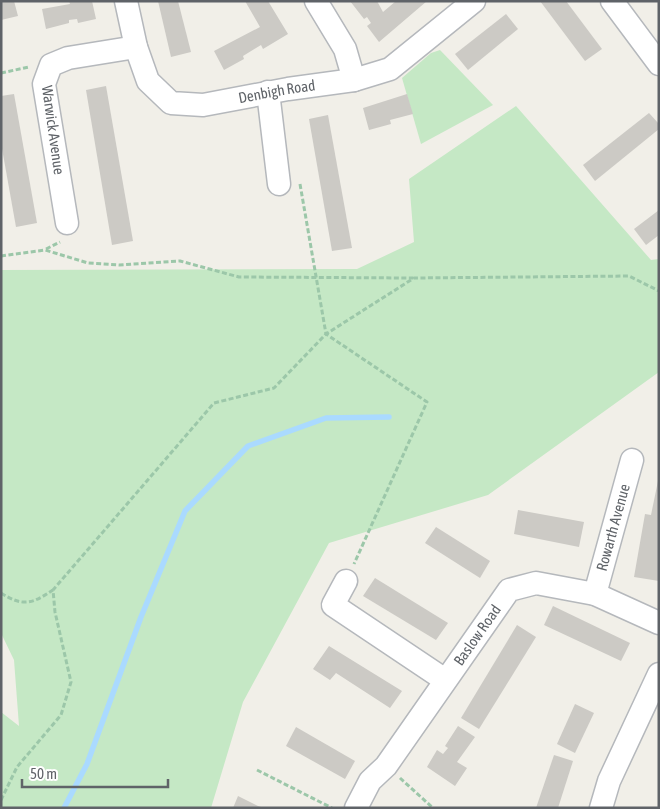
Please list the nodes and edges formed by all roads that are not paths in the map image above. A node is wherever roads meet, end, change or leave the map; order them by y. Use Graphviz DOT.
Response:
graph roads {
  1 [pos="126,1"];
  2 [pos="316,1"];
  3 [pos="474,1"];
  4 [pos="612,1"];
  5 [pos="136,47"];
  6 [pos="659,64"];
  7 [pos="354,80"];
  8 [pos="268,92"];
  9 [pos="289,182"];
  10 [pos="67,223"];
  11 [pos="632,460"];
  12 [pos="346,581"];
  13 [pos="595,594"];
  14 [pos="659,623"];
  15 [pos="659,674"];
  16 [pos="445,680"];
  17 [pos="356,808"];
  18 [pos="601,808"];
  1 -- 5 [label="street, Denbigh Road"];
  2 -- 7 [label="street"];
  3 -- 7 [label="street, Denbigh Road"];
  4 -- 6 [label="street"];
  5 -- 8 [label="street, Denbigh Road"];
  5 -- 10 [label="street, Warwick Avenue"];
  7 -- 8 [label="street, Denbigh Road"];
  8 -- 9 [label="street"];
  11 -- 13 [label="street, Rowarth Avenue"];
  12 -- 16 [label="street"];
  13 -- 14 [label="street, Baslow Road"];
  13 -- 16 [label="street, Baslow Road"];
  15 -- 18 [label="street"];
  16 -- 17 [label="street, Baslow Road"];
}
